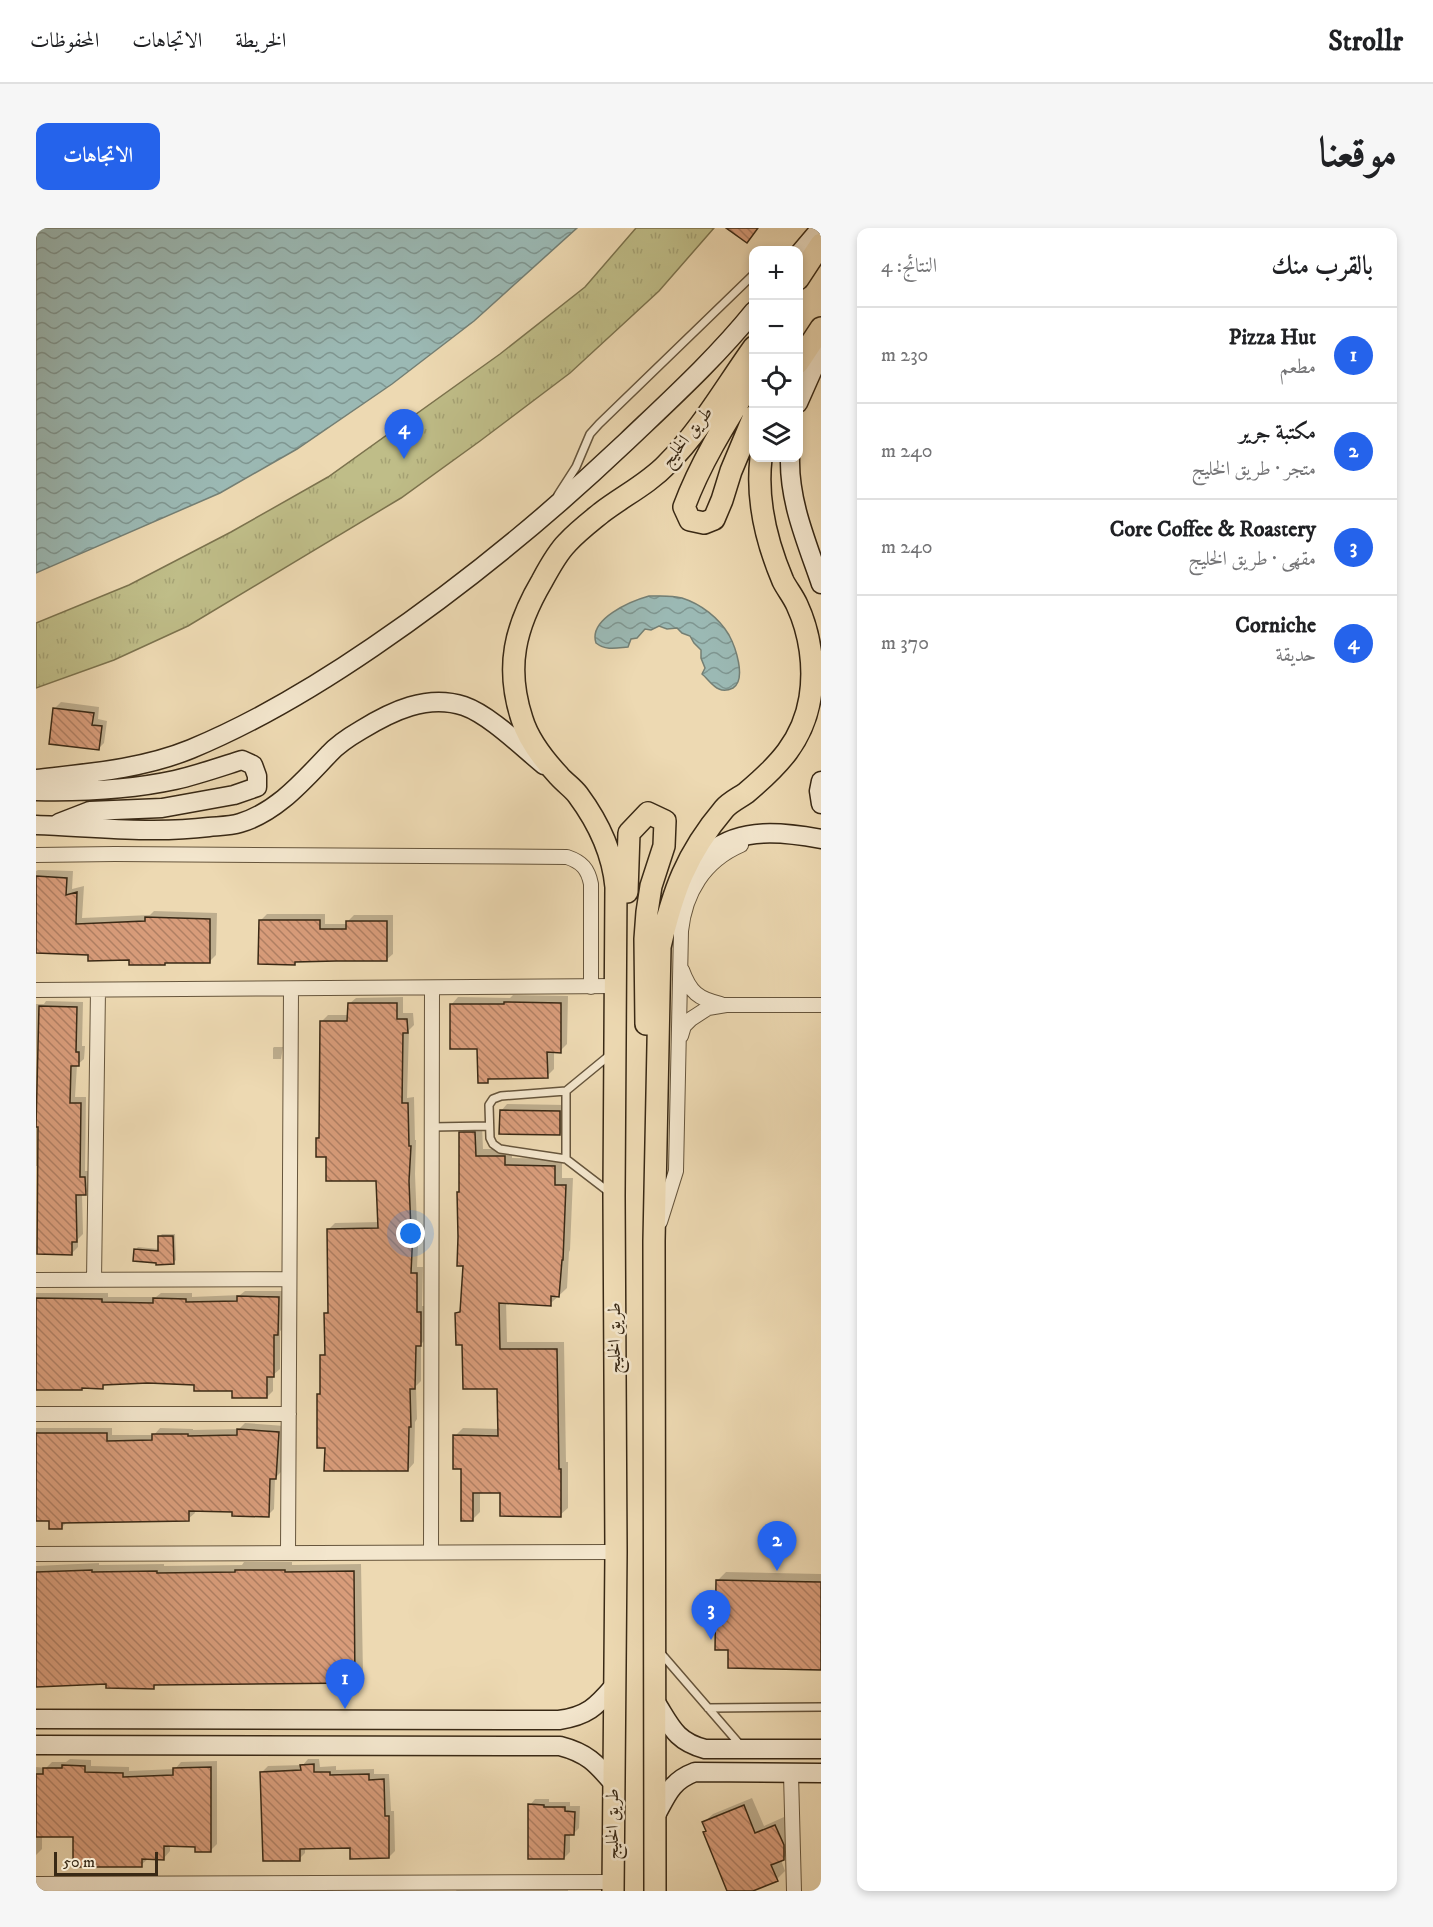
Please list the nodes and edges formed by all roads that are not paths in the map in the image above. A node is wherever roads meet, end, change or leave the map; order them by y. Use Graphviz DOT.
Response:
graph roads {
  1 [pos="821,228"];
  2 [pos="805,249"];
  3 [pos="749,278"];
  4 [pos="749,316"];
  5 [pos="818,332"];
  6 [pos="749,353"];
  7 [pos="803,356"];
  8 [pos="749,384"];
  9 [pos="803,392"];
  10 [pos="749,426"];
  11 [pos="761,462"];
  12 [pos="790,462"];
  13 [pos="545,515"];
  14 [pos="821,584"];
  15 [pos="560,778"];
  16 [pos="36,779"];
  17 [pos="821,781"];
  18 [pos="36,791"];
  19 [pos="821,804"];
  20 [pos="44,826"];
  21 [pos="821,838"];
  22 [pos="821,847"];
  23 [pos="36,855"];
  24 [pos="669,909"];
  25 [pos="680,965"];
  26 [pos="616,986"];
  27 [pos="591,987"];
  28 [pos="432,988"];
  29 [pos="291,989"];
  30 [pos="36,990"];
  31 [pos="98,990"];
  32 [pos="726,1005"];
  33 [pos="821,1005"];
  34 [pos="616,1050"];
  35 [pos="678,1052"];
  36 [pos="658,1077"];
  37 [pos="566,1091"];
  38 [pos="489,1126"];
  39 [pos="432,1127"];
  40 [pos="566,1159"];
  41 [pos="614,1196"];
  42 [pos="654,1241"];
  43 [pos="290,1279"];
  44 [pos="36,1280"];
  45 [pos="93,1280"];
  46 [pos="36,1414"];
  47 [pos="289,1414"];
  48 [pos="288,1552"];
  49 [pos="431,1552"];
  50 [pos="616,1552"];
  51 [pos="36,1554"];
  52 [pos="656,1646"];
  53 [pos="614,1686"];
  54 [pos="655,1701"];
  55 [pos="821,1707"];
  56 [pos="708,1708"];
  57 [pos="36,1719"];
  58 [pos="36,1745"];
  59 [pos="774,1748"];
  60 [pos="743,1749"];
  61 [pos="821,1749"];
  62 [pos="791,1773"];
  63 [pos="821,1773"];
  64 [pos="759,1774"];
  65 [pos="613,1784"];
  66 [pos="655,1817"];
  67 [pos="36,1884"];
  68 [pos="613,1886"];
  69 [pos="98,1887"];
  70 [pos="290,1887"];
  71 [pos="427,1887"];
  72 [pos="655,1891"];
  73 [pos="794,1891"];
  1 -- 2 [label="street"];
  3 -- 13 [label="lane"];
  4 -- 13 [label="street"];
  5 -- 7 [label="main road"];
  5 -- 9 [label="street"];
  6 -- 15 [label="main road, طريق الخليج"];
  8 -- 10 [label="main road"];
  11 -- 24 [label="main road"];
  12 -- 14 [label="street"];
  13 -- 16 [label="street"];
  15 -- 20 [label="street"];
  15 -- 26 [label="main road, طريق الخليج"];
  17 -- 19 [label="street"];
  18 -- 20 [label="street"];
  21 -- 24 [label="street"];
  22 -- 25 [label="street"];
  23 -- 27 [label="street"];
  24 -- 36 [label="main road"];
  25 -- 32 [label="street"];
  25 -- 35 [label="street"];
  26 -- 27 [label="street"];
  26 -- 34 [label="main road, طريق الخليج"];
  26 -- 36 [label="main road"];
  27 -- 28 [label="street"];
  28 -- 29 [label="street"];
  28 -- 39 [label="street"];
  29 -- 31 [label="street"];
  29 -- 43 [label="street"];
  30 -- 31 [label="street"];
  31 -- 45 [label="street"];
  32 -- 33 [label="street"];
  32 -- 35 [label="street"];
  34 -- 37 [label="lane"];
  34 -- 41 [label="main road, طريق الخليج"];
  35 -- 42 [label="street"];
  36 -- 42 [label="main road"];
  37 -- 38 [label="lane"];
  37 -- 40 [label="lane"];
  38 -- 39 [label="lane"];
  38 -- 40 [label="lane"];
  39 -- 49 [label="street"];
  40 -- 41 [label="lane"];
  41 -- 50 [label="main road, طريق الخليج"];
  42 -- 52 [label="main road"];
  43 -- 45 [label="street"];
  43 -- 47 [label="street"];
  44 -- 45 [label="street"];
  46 -- 47 [label="street"];
  47 -- 48 [label="street"];
  48 -- 49 [label="street"];
  48 -- 51 [label="street"];
  49 -- 50 [label="street"];
  50 -- 53 [label="main road, طريق الخليج"];
  52 -- 54 [label="main road"];
  52 -- 56 [label="lane"];
  53 -- 57 [label="street"];
  53 -- 65 [label="main road, طريق الخليج"];
  54 -- 60 [label="street"];
  54 -- 66 [label="main road"];
  55 -- 56 [label="lane"];
  56 -- 60 [label="lane"];
  58 -- 65 [label="street"];
  59 -- 60 [label="street"];
  59 -- 61 [label="street"];
  59 -- 64 [label="street"];
  62 -- 63 [label="street"];
  62 -- 64 [label="street"];
  62 -- 73 [label="street"];
  64 -- 66 [label="street"];
  65 -- 68 [label="main road, طريق الخليج"];
  66 -- 72 [label="main road"];
  67 -- 69 [label="street"];
  68 -- 71 [label="street"];
  69 -- 70 [label="street"];
  70 -- 71 [label="street"];
}
